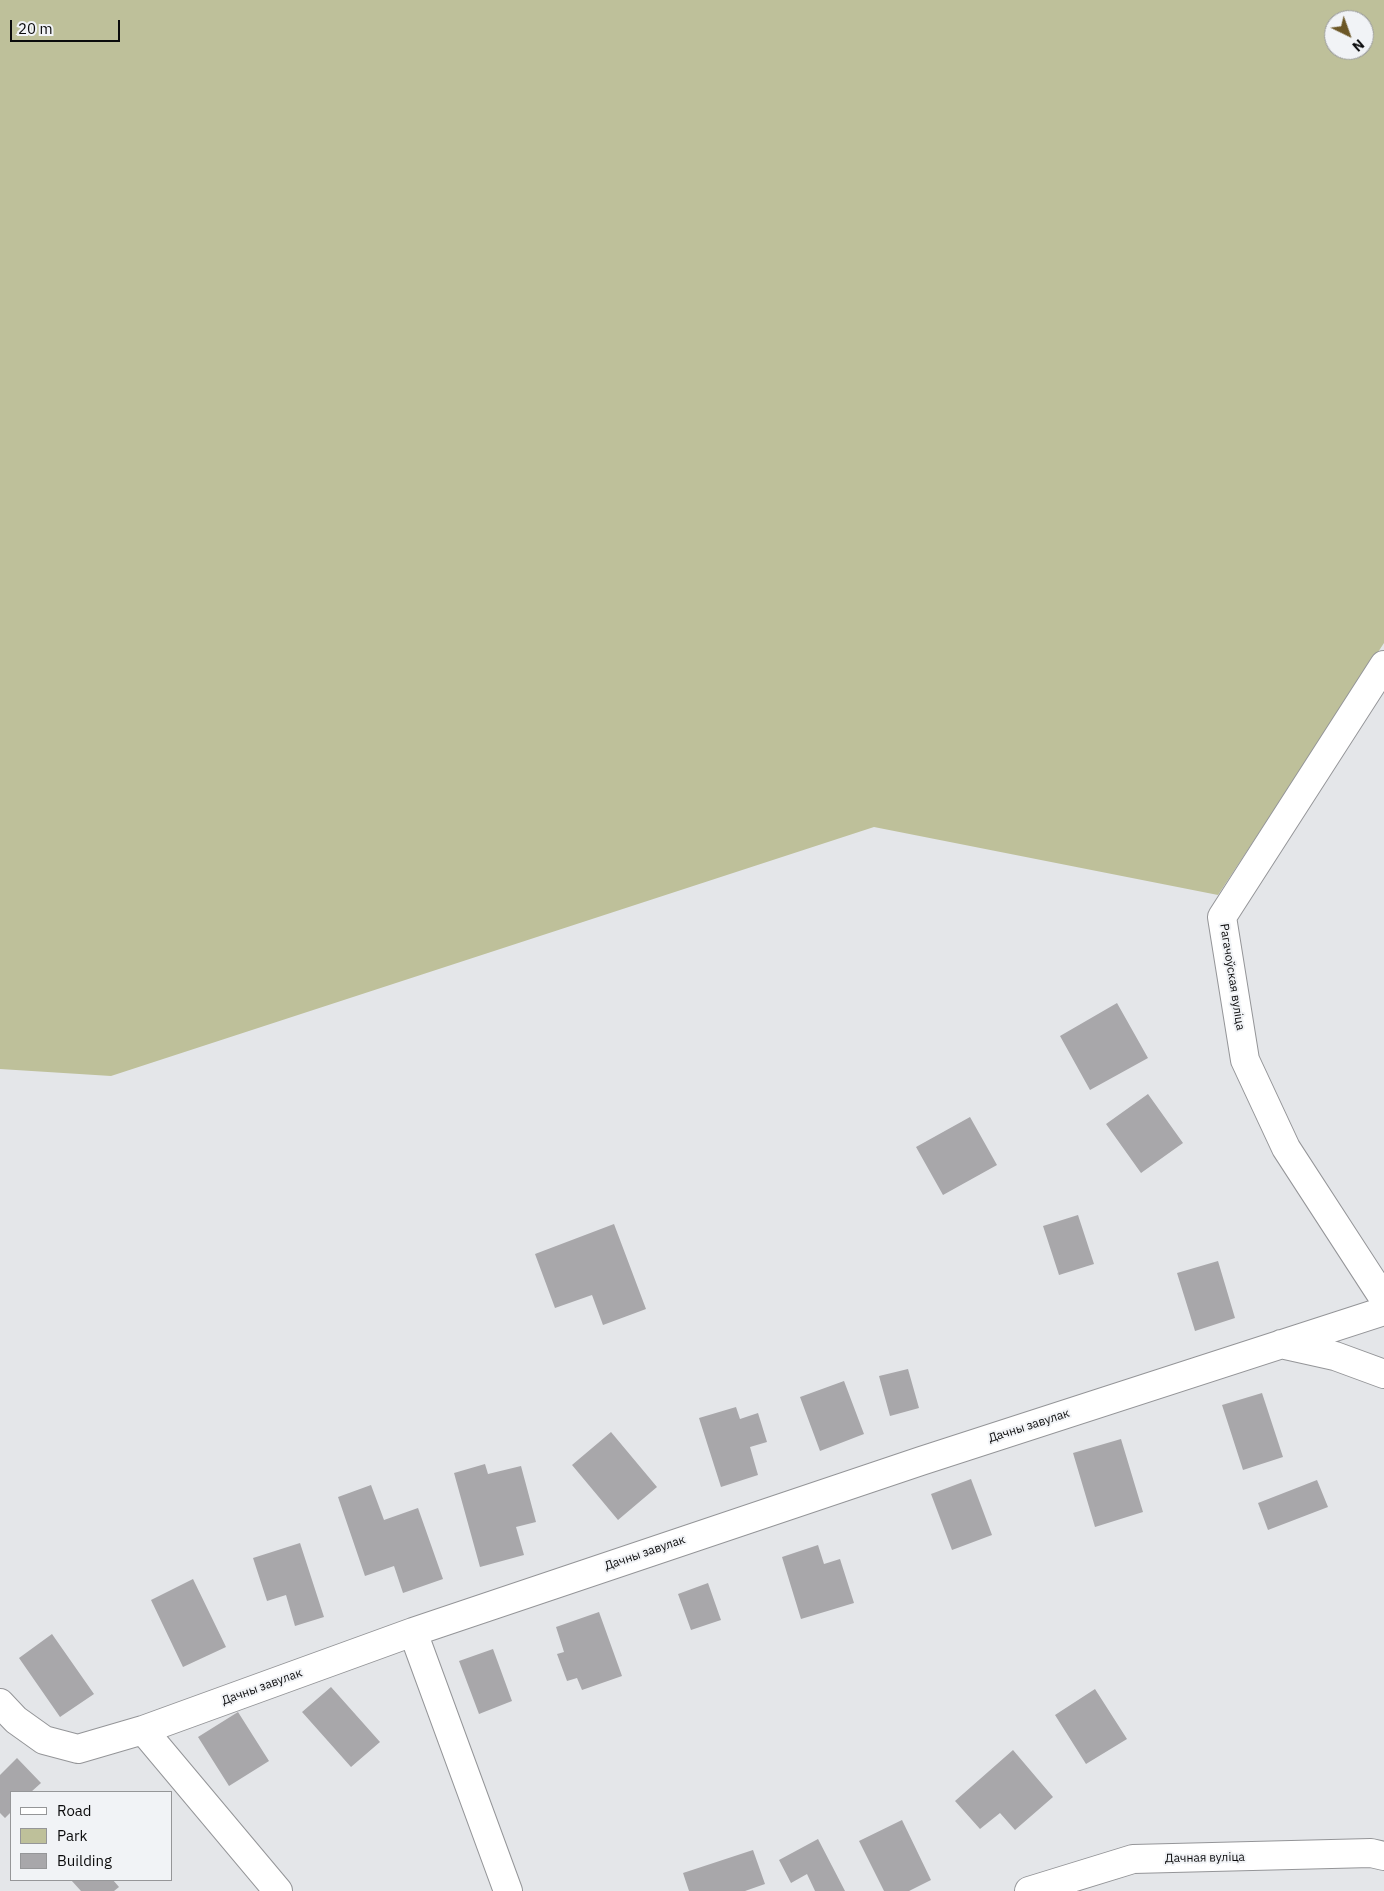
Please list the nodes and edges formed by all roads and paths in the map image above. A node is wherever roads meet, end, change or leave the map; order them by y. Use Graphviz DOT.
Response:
graph roads {
  1 [pos="1384,665"];
  2 [pos="1384,1299"];
  3 [pos="1384,1311"];
  4 [pos="1281,1344"];
  5 [pos="1384,1374"];
  6 [pos="413,1632"];
  7 [pos="8,1712"];
  8 [pos="143,1730"];
  9 [pos="1384,1856"];
  10 [pos="278,1891"];
  11 [pos="508,1891"];
  12 [pos="1030,1891"];
  1 -- 2 [label="street, Рагачоўская вуліца"];
  3 -- 4 [label="street, Дачны завулак"];
  4 -- 5 [label="street"];
  4 -- 6 [label="street, Дачны завулак"];
  6 -- 8 [label="street, Дачны завулак"];
  6 -- 11 [label="street"];
  7 -- 8 [label="street, Дачны завулак"];
  8 -- 10 [label="street"];
  9 -- 12 [label="street, Дачная вуліца"];
}
